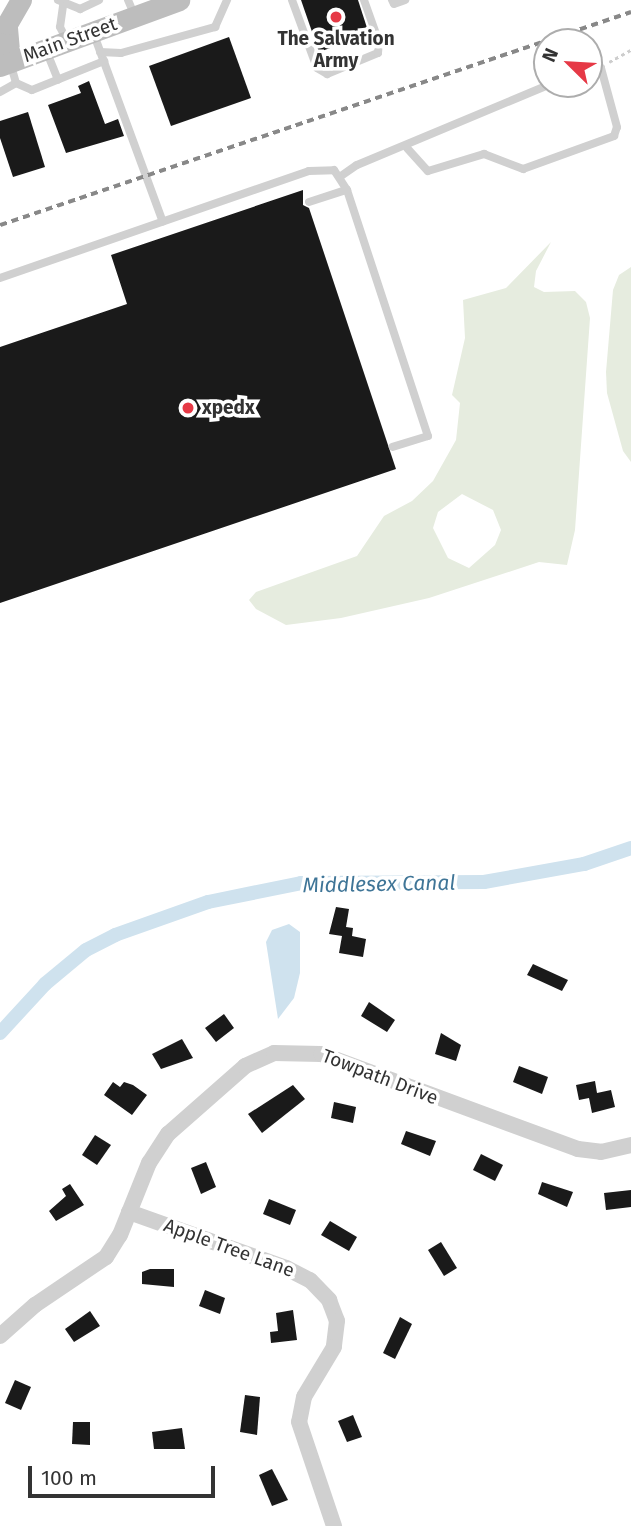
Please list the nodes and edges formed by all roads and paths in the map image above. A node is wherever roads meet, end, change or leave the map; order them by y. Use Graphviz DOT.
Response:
graph roads {
  1 [pos="21,0"];
  2 [pos="99,0"];
  3 [pos="178,0"];
  4 [pos="227,0"];
  5 [pos="292,0"];
  6 [pos="364,0"];
  7 [pos="392,0"];
  8 [pos="405,0"];
  9 [pos="60,3"];
  10 [pos="131,8"];
  11 [pos="67,42"];
  12 [pos="97,42"];
  13 [pos="46,49"];
  14 [pos="631,50"];
  15 [pos="104,61"];
  16 [pos="5,64"];
  17 [pos="603,67"];
  18 [pos="603,75"];
  19 [pos="58,80"];
  20 [pos="16,83"];
  21 [pos="0,92"];
  22 [pos="533,92"];
  23 [pos="407,148"];
  24 [pos="341,176"];
  25 [pos="347,190"];
  26 [pos="309,202"];
  27 [pos="163,222"];
  28 [pos="0,278"];
  29 [pos="393,447"];
  30 [pos="631,1145"];
  31 [pos="129,1212"];
  32 [pos="0,1336"];
  33 [pos="334,1526"];
  1 -- 16 [label="main road"];
  2 -- 9 [label="lane"];
  3 -- 10 [label="main road, Main Street"];
  4 -- 12 [label="lane"];
  5 -- 6 [label="lane"];
  7 -- 8 [label="lane"];
  9 -- 11 [label="lane"];
  10 -- 12 [label="main road, Main Street"];
  11 -- 12 [label="main road, Main Street"];
  11 -- 13 [label="main road, Main Street"];
  12 -- 15 [label="lane"];
  13 -- 16 [label="main road, Main Street"];
  13 -- 19 [label="lane"];
  14 -- 17 [label="path"];
  15 -- 19 [label="lane"];
  15 -- 27 [label="lane"];
  16 -- 20 [label="lane"];
  18 -- 23 [label="lane"];
  19 -- 20 [label="lane"];
  20 -- 21 [label="lane"];
  22 -- 23 [label="lane"];
  23 -- 24 [label="lane"];
  24 -- 25 [label="lane"];
  24 -- 27 [label="lane"];
  25 -- 26 [label="lane"];
  25 -- 29 [label="lane"];
  27 -- 28 [label="lane"];
  30 -- 31 [label="street, Towpath Drive"];
  31 -- 32 [label="street, Towpath Drive"];
  31 -- 33 [label="street, Apple Tree Lane"];
}
